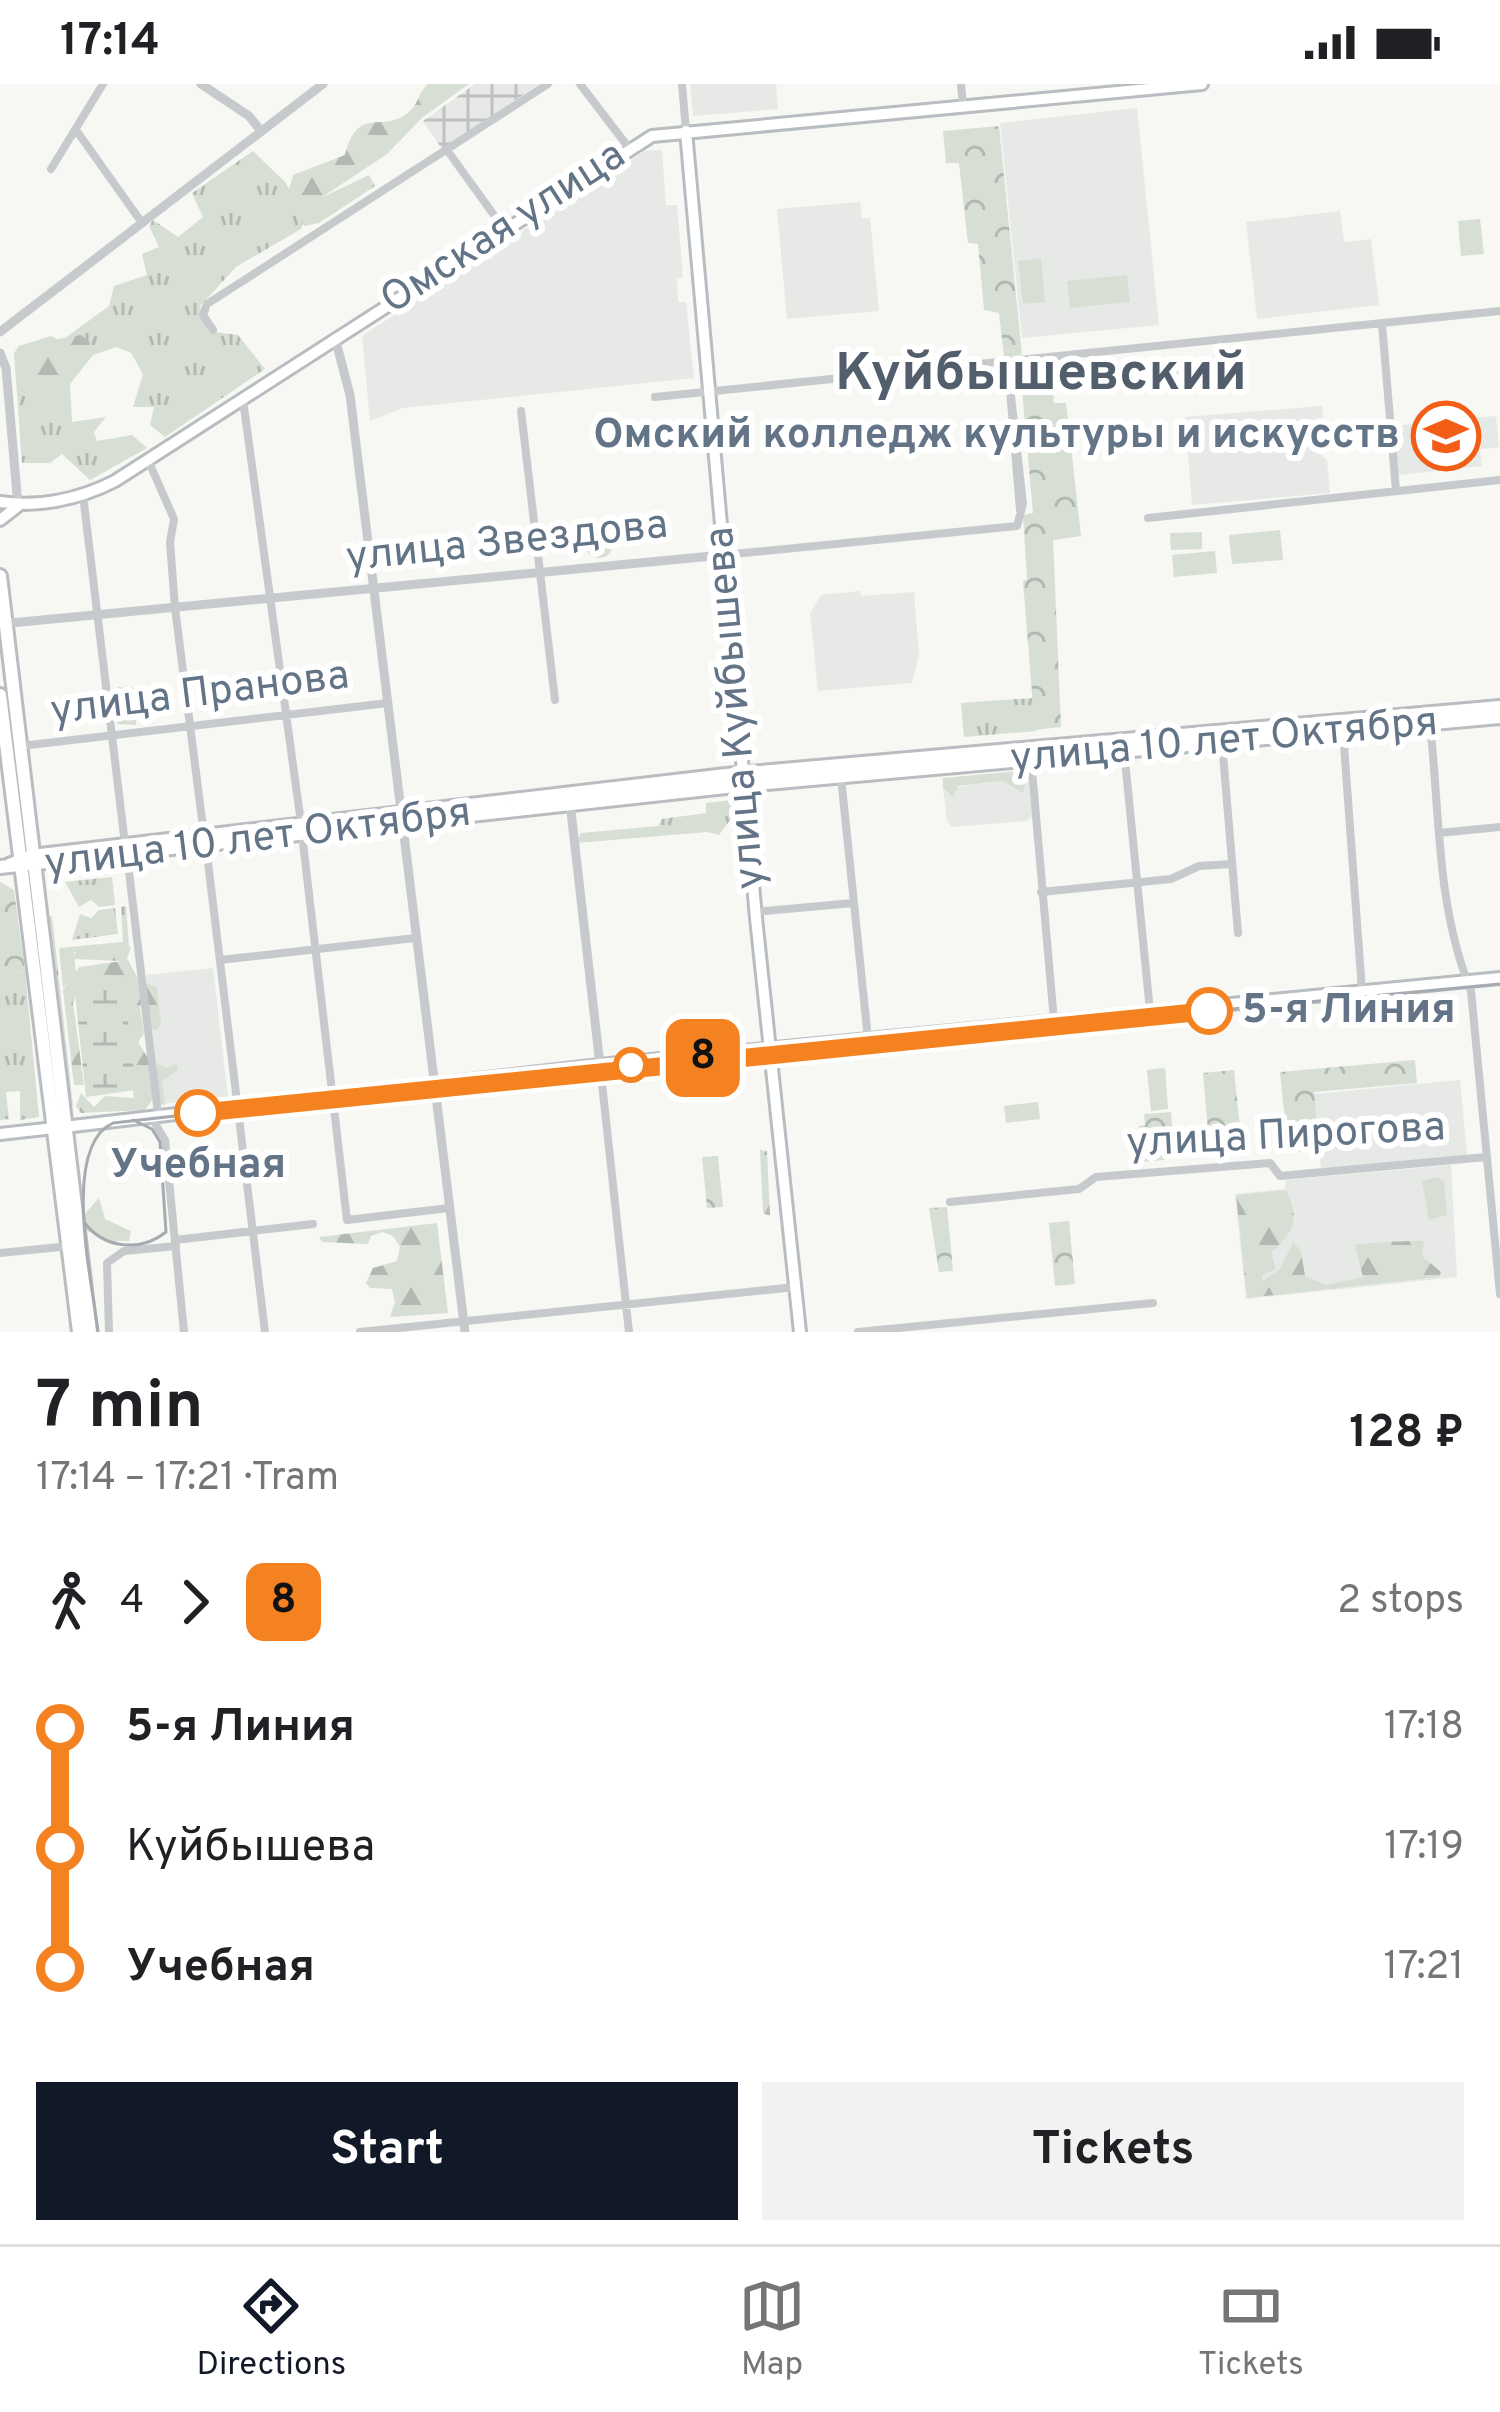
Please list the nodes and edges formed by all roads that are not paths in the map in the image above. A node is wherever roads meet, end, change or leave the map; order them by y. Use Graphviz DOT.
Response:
graph roads {
  1 [pos="103,84"];
  2 [pos="201,84"];
  3 [pos="323,84"];
  4 [pos="548,84"];
  5 [pos="580,84"];
  6 [pos="682,84"];
  7 [pos="961,84"];
  8 [pos="1202,84"];
  9 [pos="963,108"];
  10 [pos="76,130"];
  11 [pos="261,131"];
  12 [pos="686,131"];
  13 [pos="628,148"];
  14 [pos="447,150"];
  15 [pos="51,169"];
  16 [pos="140,220"];
  17 [pos="504,230"];
  18 [pos="1500,311"];
  19 [pos="1382,323"];
  20 [pos="213,330"];
  21 [pos="0,332"];
  22 [pos="335,338"];
  23 [pos="0,353"];
  24 [pos="1008,364"];
  25 [pos="708,391"];
  26 [pos="655,397"];
  27 [pos="242,398"];
  28 [pos="521,411"];
  29 [pos="148,460"];
  30 [pos="1500,480"];
  31 [pos="1396,491"];
  32 [pos="83,495"];
  33 [pos="0,502"];
  34 [pos="18,506"];
  35 [pos="1148,518"];
  36 [pos="0,520"];
  37 [pos="723,555"];
  38 [pos="543,573"];
  39 [pos="0,576"];
  40 [pos="373,590"];
  41 [pos="272,600"];
  42 [pos="175,608"];
  43 [pos="98,614"];
  44 [pos="3,624"];
  45 [pos="0,695"];
  46 [pos="555,700"];
  47 [pos="388,703"];
  48 [pos="1500,706"];
  49 [pos="288,716"];
  50 [pos="1500,717"];
  51 [pos="1430,724"];
  52 [pos="191,728"];
  53 [pos="1343,731"];
  54 [pos="113,736"];
  55 [pos="1222,742"];
  56 [pos="9,748"];
  57 [pos="1124,750"];
  58 [pos="1031,759"];
  59 [pos="841,776"];
  60 [pos="743,779"];
  61 [pos="570,803"];
  62 [pos="401,817"];
  63 [pos="1500,827"];
  64 [pos="301,829"];
  65 [pos="1439,833"];
  66 [pos="205,840"];
  67 [pos="126,850"];
  68 [pos="19,864"];
  69 [pos="1232,864"];
  70 [pos="1137,882"];
  71 [pos="1041,892"];
  72 [pos="853,903"];
  73 [pos="755,912"];
  74 [pos="1238,933"];
  75 [pos="415,938"];
  76 [pos="316,949"];
  77 [pos="220,960"];
  78 [pos="1500,978"];
  79 [pos="1467,981"];
  80 [pos="1362,991"];
  81 [pos="1150,1011"];
  82 [pos="1054,1021"];
  83 [pos="868,1040"];
  84 [pos="769,1049"];
  85 [pos="600,1065"];
  86 [pos="433,1084"];
  87 [pos="331,1095"];
  88 [pos="237,1104"];
  89 [pos="154,1115"];
  90 [pos="59,1128"];
  91 [pos="0,1134"];
  92 [pos="1486,1156"];
  93 [pos="1500,1179"];
  94 [pos="1489,1180"];
  95 [pos="950,1202"];
  96 [pos="449,1208"];
  97 [pos="314,1224"];
  98 [pos="253,1231"];
  99 [pos="176,1243"];
  100 [pos="74,1246"];
  101 [pos="0,1253"];
  102 [pos="795,1287"];
  103 [pos="1500,1294"];
  104 [pos="104,1300"];
  105 [pos="86,1302"];
  106 [pos="626,1302"];
  107 [pos="1153,1303"];
  108 [pos="465,1326"];
  109 [pos="79,1332"];
  110 [pos="89,1332"];
  111 [pos="109,1332"];
  112 [pos="184,1332"];
  113 [pos="265,1332"];
  114 [pos="360,1332"];
  115 [pos="629,1332"];
  116 [pos="800,1332"];
  117 [pos="858,1332"];
  1 -- 10 [label="street"];
  2 -- 11 [label="street"];
  3 -- 11 [label="street"];
  4 -- 14 [label="street"];
  5 -- 13 [label="street"];
  6 -- 12 [label="street, улица Куйбышева"];
  7 -- 9 [label="street"];
  8 -- 9 [label="main road, Омская улица"];
  9 -- 12 [label="main road, Омская улица"];
  10 -- 15 [label="street"];
  10 -- 16 [label="street"];
  11 -- 16 [label="street"];
  12 -- 13 [label="main road, Омская улица"];
  12 -- 25 [label="main road, улица Куйбышева"];
  13 -- 17 [label="main road, Омская улица"];
  14 -- 17 [label="street"];
  14 -- 20 [label="street"];
  16 -- 21 [label="street"];
  17 -- 22 [label="main road, Омская улица"];
  18 -- 19 [label="street"];
  19 -- 24 [label="street"];
  19 -- 31 [label="street"];
  22 -- 27 [label="main road, Омская улица"];
  22 -- 40 [label="street"];
  23 -- 34 [label="street"];
  24 -- 25 [label="street"];
  24 -- 37 [label="street, улица Звездова"];
  25 -- 26 [label="street"];
  25 -- 37 [label="main road, улица Куйбышева"];
  27 -- 29 [label="main road, Омская улица"];
  27 -- 41 [label="street"];
  28 -- 38 [label="street"];
  29 -- 32 [label="main road, Омская улица"];
  29 -- 42 [label="street"];
  30 -- 31 [label="street"];
  31 -- 35 [label="street"];
  32 -- 34 [label="main road, Омская улица"];
  32 -- 43 [label="street"];
  33 -- 34 [label="main road, Омская улица"];
  34 -- 36 [label="main road"];
  37 -- 38 [label="street, улица Звездова"];
  37 -- 60 [label="main road, улица Куйбышева"];
  38 -- 40 [label="street, улица Звездова"];
  38 -- 46 [label="street"];
  39 -- 44 [label="main road"];
  40 -- 41 [label="street, улица Звездова"];
  40 -- 47 [label="street"];
  41 -- 42 [label="street, улица Звездова"];
  41 -- 49 [label="street"];
  42 -- 43 [label="street, улица Звездова"];
  42 -- 52 [label="street"];
  43 -- 44 [label="street, улица Звездова"];
  43 -- 54 [label="street"];
  44 -- 56 [label="main road"];
  45 -- 56 [label="main road"];
  47 -- 49 [label="street, улица Пранова"];
  47 -- 62 [label="street"];
  48 -- 60 [label="main road, улица 10 лет Октября"];
  49 -- 52 [label="street, улица Пранова"];
  49 -- 64 [label="street"];
  50 -- 51 [label="main road, улица 10 лет Октября"];
  51 -- 53 [label="main road, улица 10 лет Октября"];
  51 -- 65 [label="street"];
  52 -- 54 [label="street, улица Пранова"];
  52 -- 66 [label="street"];
  53 -- 55 [label="main road, улица 10 лет Октября"];
  53 -- 80 [label="street"];
  54 -- 56 [label="street, улица Пранова"];
  54 -- 67 [label="street"];
  55 -- 57 [label="main road, улица 10 лет Октября"];
  55 -- 69 [label="street"];
  56 -- 68 [label="main road"];
  57 -- 58 [label="main road, улица 10 лет Октября"];
  57 -- 70 [label="street"];
  58 -- 59 [label="main road, улица 10 лет Октября"];
  58 -- 71 [label="street"];
  59 -- 60 [label="main road, улица 10 лет Октября"];
  59 -- 72 [label="street"];
  60 -- 61 [label="main road, улица 10 лет Октября"];
  60 -- 62 [label="main road, улица 10 лет Октября"];
  60 -- 73 [label="main road, улица Куйбышева"];
  61 -- 62 [label="main road, улица 10 лет Октября"];
  61 -- 85 [label="street"];
  62 -- 64 [label="main road, улица 10 лет Октября"];
  62 -- 75 [label="street"];
  63 -- 65 [label="street"];
  64 -- 66 [label="main road, улица 10 лет Октября"];
  64 -- 76 [label="street"];
  65 -- 79 [label="street"];
  66 -- 67 [label="main road, улица 10 лет Октября"];
  66 -- 77 [label="street"];
  67 -- 68 [label="main road, улица 10 лет Октября"];
  67 -- 89 [label="street"];
  68 -- 90 [label="main road"];
  69 -- 70 [label="street"];
  69 -- 74 [label="street"];
  70 -- 71 [label="street"];
  70 -- 81 [label="street"];
  71 -- 82 [label="street"];
  72 -- 73 [label="street"];
  72 -- 83 [label="street"];
  73 -- 84 [label="main road, улица Куйбышева"];
  75 -- 76 [label="street"];
  75 -- 86 [label="street"];
  76 -- 77 [label="street"];
  76 -- 87 [label="street"];
  77 -- 88 [label="street"];
  78 -- 79 [label="main road"];
  79 -- 80 [label="main road"];
  79 -- 92 [label="street"];
  80 -- 81 [label="main road"];
  81 -- 82 [label="main road"];
  82 -- 83 [label="main road"];
  83 -- 84 [label="main road"];
  84 -- 85 [label="main road"];
  84 -- 102 [label="main road, улица Куйбышева"];
  85 -- 86 [label="main road"];
  85 -- 106 [label="street"];
  86 -- 87 [label="main road"];
  86 -- 96 [label="street"];
  87 -- 88 [label="main road"];
  87 -- 96 [label="street"];
  88 -- 89 [label="main road"];
  88 -- 98 [label="street"];
  89 -- 90 [label="main road"];
  89 -- 99 [label="street"];
  90 -- 91 [label="main road"];
  90 -- 100 [label="main road"];
  92 -- 94 [label="street"];
  92 -- 95 [label="street, улица Пирогова"];
  93 -- 94 [label="street, улица Пирогова"];
  94 -- 103 [label="street"];
  96 -- 108 [label="street"];
  97 -- 98 [label="street"];
  98 -- 99 [label="street"];
  98 -- 113 [label="street"];
  99 -- 104 [label="street"];
  99 -- 112 [label="street"];
  100 -- 101 [label="street"];
  100 -- 105 [label="main road"];
  100 -- 109 [label="main road"];
  102 -- 106 [label="street"];
  102 -- 116 [label="main road, улица Куйбышева"];
  104 -- 105 [label="street"];
  104 -- 111 [label="street"];
  105 -- 110 [label="main road"];
  106 -- 108 [label="street"];
  106 -- 115 [label="street"];
  107 -- 117 [label="street"];
  108 -- 114 [label="street"];
}
